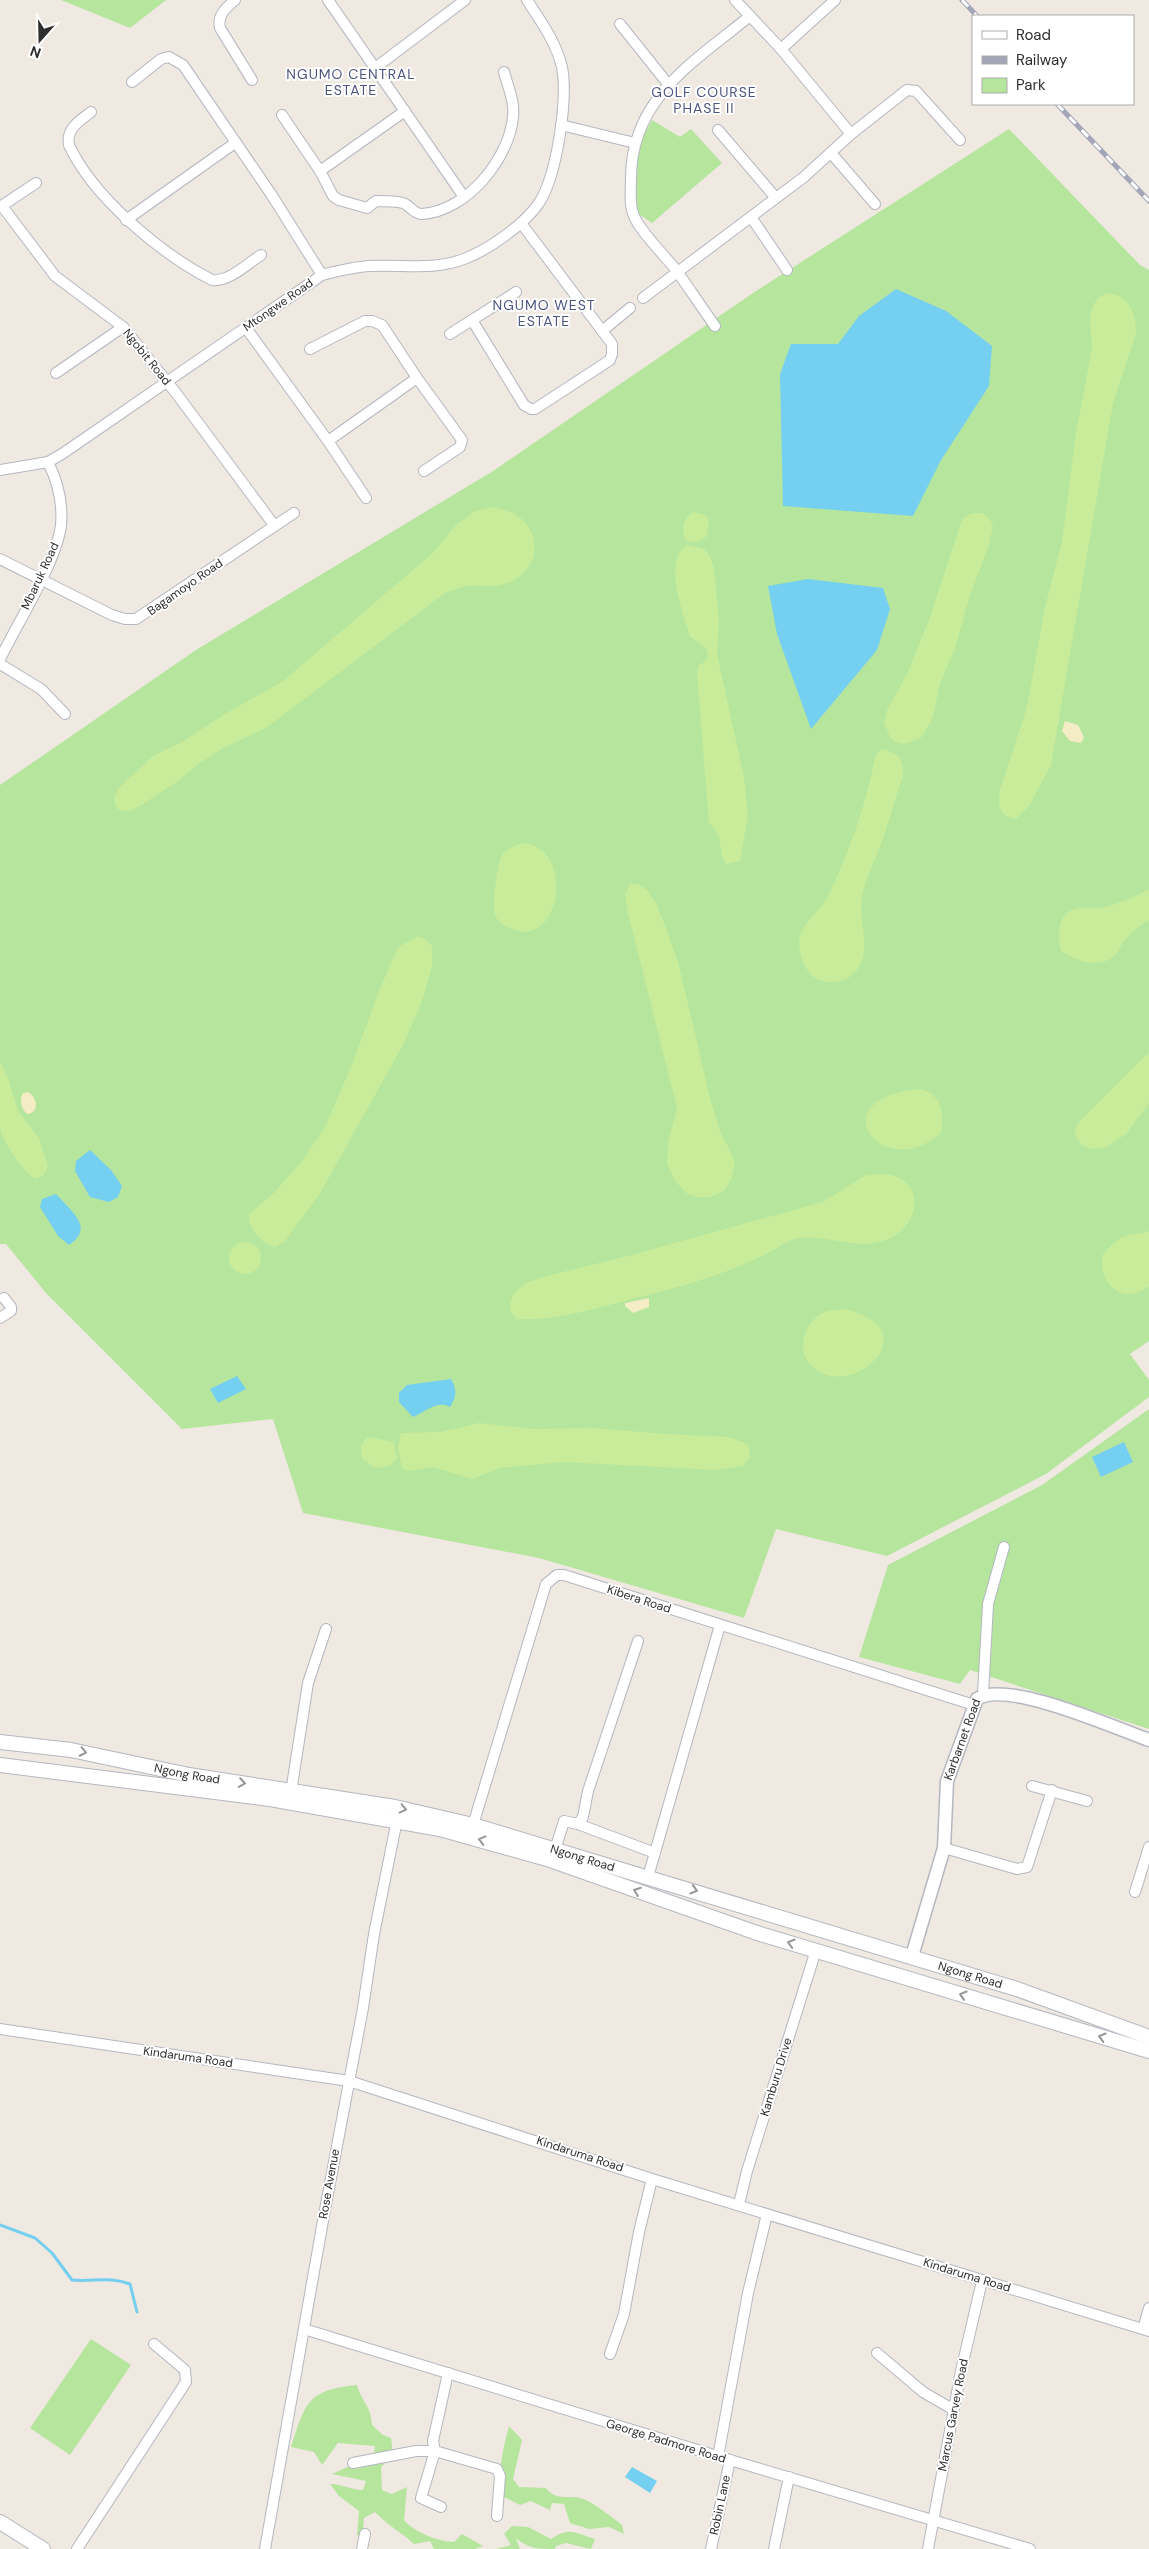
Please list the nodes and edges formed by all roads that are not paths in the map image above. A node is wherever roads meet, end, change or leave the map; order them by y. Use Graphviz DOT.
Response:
graph roads {
  1 [pos="235,0"];
  2 [pos="328,0"];
  3 [pos="465,0"];
  4 [pos="526,0"];
  5 [pos="735,0"];
  6 [pos="835,0"];
  7 [pos="750,16"];
  8 [pos="620,24"];
  9 [pos="782,49"];
  10 [pos="375,68"];
  11 [pos="504,72"];
  12 [pos="252,80"];
  13 [pos="132,82"];
  14 [pos="668,84"];
  15 [pos="405,111"];
  16 [pos="90,112"];
  17 [pos="282,115"];
  18 [pos="561,125"];
  19 [pos="718,130"];
  20 [pos="851,134"];
  21 [pos="960,140"];
  22 [pos="235,143"];
  23 [pos="635,143"];
  24 [pos="831,153"];
  25 [pos="320,171"];
  26 [pos="36,183"];
  27 [pos="464,197"];
  28 [pos="776,198"];
  29 [pos="875,204"];
  30 [pos="1,207"];
  31 [pos="751,217"];
  32 [pos="126,220"];
  33 [pos="521,223"];
  34 [pos="261,255"];
  35 [pos="787,270"];
  36 [pos="676,271"];
  37 [pos="322,275"];
  38 [pos="516,292"];
  39 [pos="643,298"];
  40 [pos="630,308"];
  41 [pos="472,320"];
  42 [pos="715,326"];
  43 [pos="123,327"];
  44 [pos="246,328"];
  45 [pos="602,331"];
  46 [pos="450,334"];
  47 [pos="310,349"];
  48 [pos="56,373"];
  49 [pos="417,378"];
  50 [pos="166,382"];
  51 [pos="328,441"];
  52 [pos="48,462"];
  53 [pos="0,470"];
  54 [pos="424,471"];
  55 [pos="366,498"];
  56 [pos="294,513"];
  57 [pos="274,525"];
  58 [pos="0,559"];
  59 [pos="41,580"];
  60 [pos="0,658"];
  61 [pos="0,664"];
  62 [pos="65,714"];
  63 [pos="4,1298"];
  64 [pos="0,1318"];
  65 [pos="1004,1547"];
  66 [pos="720,1625"];
  67 [pos="326,1629"];
  68 [pos="638,1641"];
  69 [pos="983,1694"];
  70 [pos="974,1705"];
  71 [pos="1149,1740"];
  72 [pos="0,1742"];
  73 [pos="50,1748"];
  74 [pos="0,1765"];
  75 [pos="54,1772"];
  76 [pos="1032,1786"];
  77 [pos="1052,1790"];
  78 [pos="291,1792"];
  79 [pos="1087,1800"];
  80 [pos="397,1820"];
  81 [pos="578,1824"];
  82 [pos="473,1825"];
  83 [pos="1149,1847"];
  84 [pos="944,1848"];
  85 [pos="555,1850"];
  86 [pos="655,1853"];
  87 [pos="648,1877"];
  88 [pos="1135,1892"];
  89 [pos="766,1912"];
  90 [pos="757,1932"];
  91 [pos="816,1950"];
  92 [pos="912,1956"];
  93 [pos="1017,1989"];
  94 [pos="1009,2009"];
  95 [pos="0,2029"];
  96 [pos="1149,2037"];
  97 [pos="1149,2051"];
  98 [pos="349,2081"];
  99 [pos="652,2179"];
  100 [pos="739,2204"];
  101 [pos="766,2214"];
  102 [pos="982,2281"];
  103 [pos="1149,2308"];
  104 [pos="304,2328"];
  105 [pos="1146,2330"];
  106 [pos="154,2344"];
  107 [pos="877,2353"];
  108 [pos="610,2354"];
  109 [pos="448,2373"];
  110 [pos="954,2410"];
  111 [pos="435,2451"];
  112 [pos="718,2457"];
  113 [pos="730,2460"];
  114 [pos="353,2463"];
  115 [pos="789,2477"];
  116 [pos="441,2507"];
  117 [pos="497,2516"];
  118 [pos="0,2522"];
  119 [pos="933,2522"];
  120 [pos="365,2534"];
  121 [pos="44,2549"];
  122 [pos="77,2549"];
  123 [pos="265,2549"];
  124 [pos="362,2549"];
  125 [pos="711,2549"];
  126 [pos="774,2549"];
  127 [pos="928,2549"];
  128 [pos="1030,2549"];
  1 -- 12 [label="street"];
  2 -- 10 [label="street"];
  3 -- 10 [label="street"];
  4 -- 18 [label="street, Mtongwe Road"];
  5 -- 7 [label="street"];
  6 -- 9 [label="street"];
  7 -- 9 [label="street"];
  7 -- 14 [label="street"];
  8 -- 14 [label="street"];
  9 -- 20 [label="street"];
  10 -- 15 [label="street"];
  11 -- 27 [label="street"];
  13 -- 22 [label="street"];
  14 -- 23 [label="street"];
  15 -- 25 [label="street"];
  15 -- 27 [label="street"];
  16 -- 32 [label="street"];
  17 -- 25 [label="street"];
  18 -- 23 [label="street"];
  18 -- 33 [label="street, Mtongwe Road"];
  19 -- 28 [label="street"];
  20 -- 21 [label="street"];
  20 -- 24 [label="street"];
  22 -- 32 [label="street"];
  22 -- 37 [label="street"];
  23 -- 36 [label="street"];
  24 -- 28 [label="street"];
  24 -- 29 [label="street"];
  25 -- 27 [label="street"];
  26 -- 30 [label="street"];
  28 -- 31 [label="street"];
  30 -- 43 [label="street, Ngobit Road"];
  31 -- 35 [label="street"];
  31 -- 36 [label="street"];
  32 -- 34 [label="street"];
  33 -- 37 [label="street, Mtongwe Road"];
  33 -- 45 [label="street"];
  36 -- 39 [label="street"];
  36 -- 42 [label="street"];
  37 -- 44 [label="street, Mtongwe Road"];
  38 -- 41 [label="street"];
  40 -- 45 [label="street"];
  41 -- 45 [label="street"];
  41 -- 46 [label="street"];
  43 -- 48 [label="street"];
  43 -- 50 [label="street, Ngobit Road"];
  44 -- 50 [label="street, Mtongwe Road"];
  44 -- 51 [label="street"];
  47 -- 49 [label="street"];
  49 -- 51 [label="street"];
  49 -- 54 [label="street"];
  50 -- 52 [label="street, Mtongwe Road"];
  50 -- 57 [label="street, Ngobit Road"];
  51 -- 55 [label="street"];
  52 -- 53 [label="street, Mtongwe Road"];
  52 -- 59 [label="street, Mbaruk Road"];
  56 -- 57 [label="street, Bagamoyo Road"];
  57 -- 59 [label="street, Bagamoyo Road"];
  58 -- 59 [label="street, Bagamoyo Road"];
  59 -- 60 [label="street, Mbaruk Road"];
  61 -- 62 [label="street"];
  63 -- 64 [label="street"];
  65 -- 69 [label="street"];
  66 -- 70 [label="street, Kibera Road"];
  66 -- 82 [label="street, Kibera Road"];
  66 -- 86 [label="street"];
  67 -- 78 [label="street"];
  68 -- 81 [label="street"];
  69 -- 70 [label="street, Karbarnet Road"];
  69 -- 71 [label="street, Karbarnet Road"];
  70 -- 84 [label="street, Karbarnet Road"];
  72 -- 73 [label="main road, Ngong Road"];
  73 -- 75 [label="main road"];
  73 -- 78 [label="main road, Ngong Road, one-way"];
  74 -- 75 [label="main road, Ngong Road"];
  75 -- 80 [label="main road, Ngong Road"];
  76 -- 77 [label="street"];
  77 -- 79 [label="street"];
  77 -- 84 [label="street"];
  78 -- 82 [label="main road, Ngong Road, one-way"];
  90 -- 80 [label="main road, Ngong Road, one-way"];
  80 -- 98 [label="street, Rose Avenue"];
  81 -- 85 [label="street"];
  81 -- 86 [label="street"];
  82 -- 85 [label="main road, Ngong Road"];
  83 -- 88 [label="street"];
  84 -- 92 [label="street, Karbarnet Road"];
  85 -- 87 [label="main road, Ngong Road"];
  86 -- 87 [label="street"];
  87 -- 89 [label="main road, Ngong Road, one-way"];
  89 -- 90 [label="main road"];
  89 -- 92 [label="main road, Ngong Road"];
  91 -- 90 [label="main road, Ngong Road, one-way"];
  94 -- 91 [label="main road, Ngong Road, one-way"];
  91 -- 100 [label="street, Kamburu Drive"];
  92 -- 93 [label="main road, Ngong Road"];
  93 -- 94 [label="main road"];
  93 -- 96 [label="main road, Ngong Road"];
  97 -- 94 [label="main road, Ngong Road, one-way"];
  95 -- 98 [label="street, Kindaruma Road"];
  98 -- 99 [label="street, Kindaruma Road"];
  98 -- 104 [label="street, Rose Avenue"];
  99 -- 100 [label="street, Kindaruma Road"];
  99 -- 108 [label="street"];
  100 -- 101 [label="street, Kindaruma Road"];
  101 -- 102 [label="street, Kindaruma Road"];
  101 -- 112 [label="street"];
  102 -- 105 [label="street, Kindaruma Road"];
  102 -- 110 [label="street, Marcus Garvey Road"];
  103 -- 105 [label="street"];
  104 -- 109 [label="street, George Padmore Road"];
  104 -- 123 [label="street, Rose Avenue"];
  106 -- 122 [label="street"];
  107 -- 110 [label="street"];
  109 -- 111 [label="street"];
  109 -- 112 [label="street, George Padmore Road"];
  110 -- 119 [label="street, Marcus Garvey Road"];
  111 -- 114 [label="street"];
  111 -- 116 [label="street"];
  111 -- 117 [label="street"];
  112 -- 113 [label="street, George Padmore Road"];
  113 -- 115 [label="street, George Padmore Road"];
  113 -- 125 [label="street, Robin Lane"];
  115 -- 119 [label="street, George Padmore Road"];
  115 -- 126 [label="street"];
  118 -- 121 [label="main road"];
  119 -- 127 [label="street, Marcus Garvey Road"];
  119 -- 128 [label="street, George Padmore Road"];
  120 -- 124 [label="street"];
}
